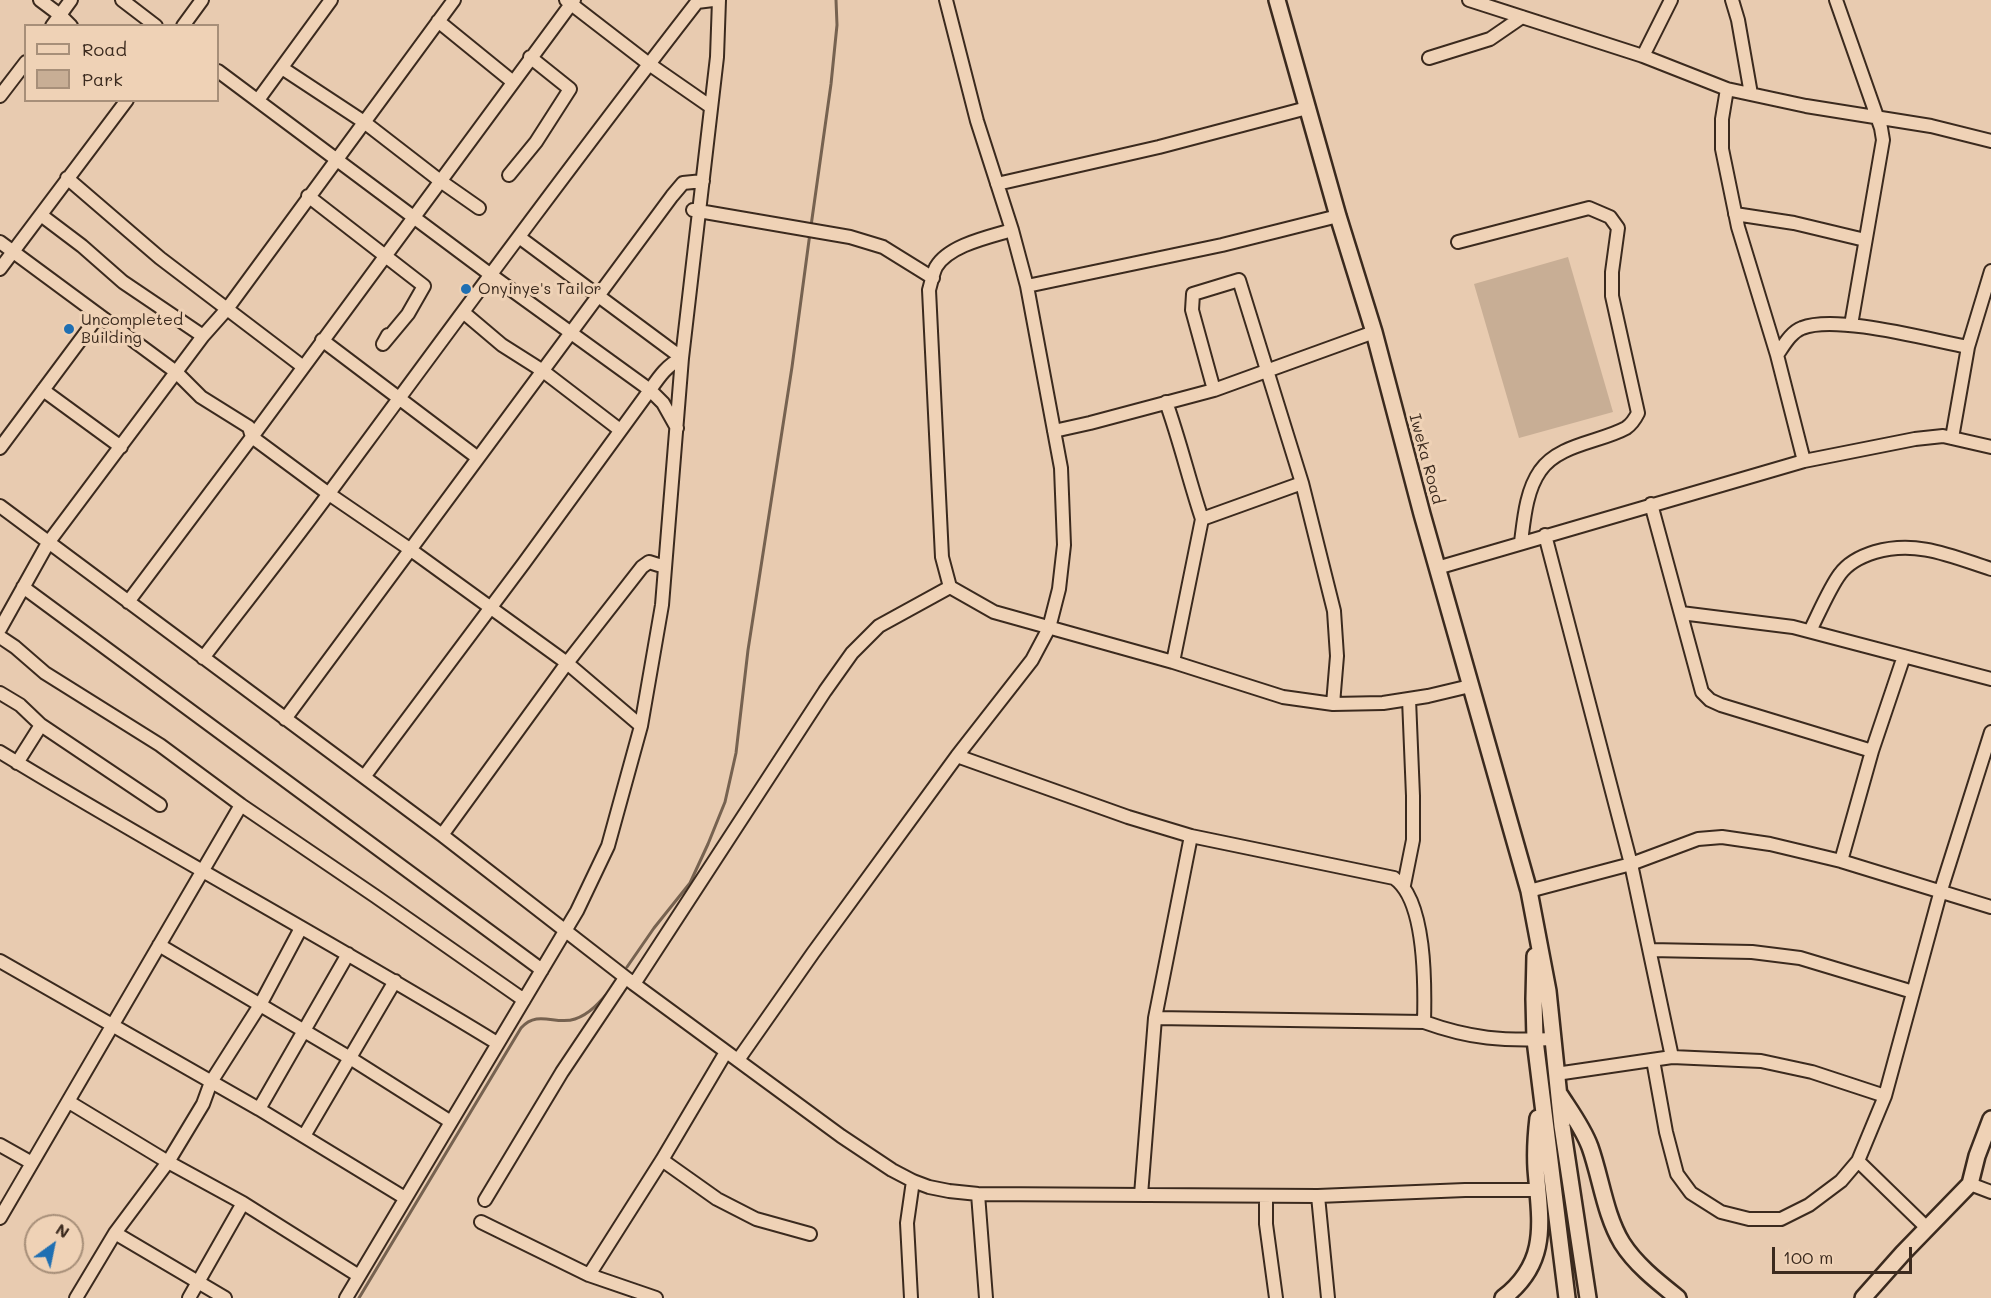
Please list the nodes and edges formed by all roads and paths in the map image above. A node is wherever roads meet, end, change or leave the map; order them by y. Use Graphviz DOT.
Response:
graph roads {
  1 [pos="40,0"];
  2 [pos="71,0"];
  3 [pos="122,0"];
  4 [pos="202,0"];
  5 [pos="331,0"];
  6 [pos="454,0"];
  7 [pos="712,0"];
  8 [pos="719,0"];
  9 [pos="946,0"];
  10 [pos="1277,0"];
  11 [pos="1469,0"];
  12 [pos="1671,0"];
  13 [pos="1732,0"];
  14 [pos="1836,0"];
  15 [pos="570,1"];
  16 [pos="60,15"];
  17 [pos="1522,17"];
  18 [pos="438,21"];
  19 [pos="53,24"];
  20 [pos="69,24"];
  21 [pos="153,24"];
  22 [pos="184,24"];
  23 [pos="1643,56"];
  24 [pos="530,57"];
  25 [pos="1429,58"];
  26 [pos="649,64"];
  27 [pos="24,65"];
  28 [pos="282,68"];
  29 [pos="219,71"];
  30 [pos="513,82"];
  31 [pos="1727,89"];
  32 [pos="1750,94"];
  33 [pos="0,96"];
  34 [pos="258,100"];
  35 [pos="125,102"];
  36 [pos="711,107"];
  37 [pos="1307,108"];
  38 [pos="1877,118"];
  39 [pos="364,122"];
  40 [pos="1991,141"];
  41 [pos="336,159"];
  42 [pos="509,175"];
  43 [pos="67,178"];
  44 [pos="440,180"];
  45 [pos="703,181"];
  46 [pos="998,184"];
  47 [pos="308,196"];
  48 [pos="479,208"];
  49 [pos="696,211"];
  50 [pos="1735,214"];
  51 [pos="41,215"];
  52 [pos="414,216"];
  53 [pos="1338,216"];
  54 [pos="1012,230"];
  55 [pos="519,237"];
  56 [pos="1865,240"];
  57 [pos="0,242"];
  58 [pos="1458,242"];
  59 [pos="13,252"];
  60 [pos="385,255"];
  61 [pos="0,269"];
  62 [pos="1991,271"];
  63 [pos="491,275"];
  64 [pos="933,278"];
  65 [pos="1026,286"];
  66 [pos="598,297"];
  67 [pos="227,309"];
  68 [pos="463,312"];
  69 [pos="99,315"];
  70 [pos="1851,325"];
  71 [pos="1374,332"];
  72 [pos="571,333"];
  73 [pos="388,335"];
  74 [pos="203,336"];
  75 [pos="322,340"];
  76 [pos="1968,347"];
  77 [pos="1777,355"];
  78 [pos="682,358"];
  79 [pos="302,366"];
  80 [pos="1266,370"];
  81 [pos="543,371"];
  82 [pos="176,372"];
  83 [pos="44,390"];
  84 [pos="650,390"];
  85 [pos="1214,390"];
  86 [pos="398,399"];
  87 [pos="1166,402"];
  88 [pos="677,429"];
  89 [pos="620,430"];
  90 [pos="1054,431"];
  91 [pos="252,437"];
  92 [pos="1953,438"];
  93 [pos="121,447"];
  94 [pos="1991,447"];
  95 [pos="0,448"];
  96 [pos="478,458"];
  97 [pos="1804,461"];
  98 [pos="1302,483"];
  99 [pos="329,495"];
  100 [pos="1652,504"];
  101 [pos="0,506"];
  102 [pos="1202,519"];
  103 [pos="1545,535"];
  104 [pos="1521,542"];
  105 [pos="48,543"];
  106 [pos="411,550"];
  107 [pos="664,567"];
  108 [pos="1437,568"];
  109 [pos="1991,569"];
  110 [pos="950,586"];
  111 [pos="23,587"];
  112 [pos="128,602"];
  113 [pos="490,607"];
  114 [pos="1681,613"];
  115 [pos="1049,628"];
  116 [pos="0,629"];
  117 [pos="1810,631"];
  118 [pos="0,637"];
  119 [pos="1904,656"];
  120 [pos="203,658"];
  121 [pos="567,663"];
  122 [pos="1173,663"];
  123 [pos="1991,679"];
  124 [pos="1470,686"];
  125 [pos="0,693"];
  126 [pos="1409,699"];
  127 [pos="1332,704"];
  128 [pos="285,719"];
  129 [pos="41,725"];
  130 [pos="641,726"];
  131 [pos="1991,732"];
  132 [pos="1872,751"];
  133 [pos="0,752"];
  134 [pos="957,756"];
  135 [pos="17,763"];
  136 [pos="364,777"];
  137 [pos="160,805"];
  138 [pos="241,805"];
  139 [pos="442,835"];
  140 [pos="1191,836"];
  141 [pos="1841,861"];
  142 [pos="1632,864"];
  143 [pos="202,873"];
  144 [pos="1404,885"];
  145 [pos="1941,890"];
  146 [pos="1528,891"];
  147 [pos="1991,907"];
  148 [pos="301,928"];
  149 [pos="1536,929"];
  150 [pos="565,931"];
  151 [pos="159,945"];
  152 [pos="1650,950"];
  153 [pos="348,954"];
  154 [pos="0,961"];
  155 [pos="542,970"];
  156 [pos="395,981"];
  157 [pos="629,981"];
  158 [pos="1913,992"];
  159 [pos="524,1000"];
  160 [pos="260,1005"];
  161 [pos="1155,1018"];
  162 [pos="1424,1022"];
  163 [pos="112,1024"];
  164 [pos="303,1030"];
  165 [pos="1553,1039"];
  166 [pos="1535,1040"];
  167 [pos="497,1043"];
  168 [pos="726,1052"];
  169 [pos="1672,1057"];
  170 [pos="350,1058"];
  171 [pos="738,1060"];
  172 [pos="1653,1060"];
  173 [pos="1556,1074"];
  174 [pos="211,1082"];
  175 [pos="1558,1092"];
  176 [pos="1885,1096"];
  177 [pos="1541,1097"];
  178 [pos="69,1102"];
  179 [pos="259,1109"];
  180 [pos="1991,1119"];
  181 [pos="451,1122"];
  182 [pos="304,1136"];
  183 [pos="0,1145"];
  184 [pos="662,1160"];
  185 [pos="1858,1161"];
  186 [pos="168,1162"];
  187 [pos="32,1163"];
  188 [pos="912,1181"];
  189 [pos="1970,1184"];
  190 [pos="1539,1190"];
  191 [pos="1991,1191"];
  192 [pos="978,1194"];
  193 [pos="1141,1195"];
  194 [pos="1266,1196"];
  195 [pos="1318,1196"];
  196 [pos="405,1198"];
  197 [pos="485,1200"];
  198 [pos="243,1203"];
  199 [pos="0,1218"];
  200 [pos="482,1222"];
  201 [pos="1926,1228"];
  202 [pos="115,1233"];
  203 [pos="810,1234"];
  204 [pos="589,1275"];
  205 [pos="359,1276"];
  206 [pos="198,1282"];
  207 [pos="76,1298"];
  208 [pos="189,1298"];
  209 [pos="225,1298"];
  210 [pos="346,1298"];
  211 [pos="656,1298"];
  212 [pos="911,1298"];
  213 [pos="986,1298"];
  214 [pos="1276,1298"];
  215 [pos="1328,1298"];
  216 [pos="1503,1298"];
  217 [pos="1567,1298"];
  218 [pos="1588,1298"];
  219 [pos="1678,1298"];
  220 [pos="1863,1298"];
  1 -- 16 [label="street"];
  2 -- 16 [label="street"];
  3 -- 21 [label="street"];
  4 -- 22 [label="street"];
  5 -- 28 [label="street"];
  6 -- 18 [label="street"];
  7 -- 26 [label="street"];
  8 -- 36 [label="street"];
  9 -- 46 [label="street"];
  10 -- 37 [label="main road, Iweka Road"];
  11 -- 17 [label="street"];
  12 -- 23 [label="street"];
  13 -- 32 [label="street"];
  14 -- 38 [label="street"];
  15 -- 24 [label="street"];
  15 -- 26 [label="street"];
  16 -- 19 [label="street"];
  16 -- 20 [label="street"];
  17 -- 23 [label="street"];
  17 -- 25 [label="street"];
  18 -- 30 [label="street"];
  18 -- 39 [label="street"];
  23 -- 31 [label="street"];
  24 -- 30 [label="street"];
  24 -- 42 [label="street"];
  26 -- 36 [label="street"];
  26 -- 55 [label="street"];
  27 -- 33 [label="street"];
  28 -- 34 [label="street"];
  28 -- 39 [label="street"];
  29 -- 34 [label="street"];
  30 -- 44 [label="street"];
  31 -- 32 [label="street"];
  31 -- 50 [label="street"];
  32 -- 38 [label="street"];
  34 -- 41 [label="street"];
  35 -- 43 [label="street"];
  36 -- 45 [label="street"];
  37 -- 46 [label="street"];
  37 -- 53 [label="main road, Iweka Road"];
  38 -- 40 [label="street"];
  38 -- 56 [label="street"];
  39 -- 41 [label="street"];
  39 -- 44 [label="street"];
  41 -- 47 [label="street"];
  41 -- 52 [label="street"];
  43 -- 51 [label="street"];
  43 -- 67 [label="street"];
  44 -- 48 [label="street"];
  44 -- 52 [label="street"];
  45 -- 49 [label="street"];
  45 -- 66 [label="street"];
  46 -- 54 [label="street"];
  47 -- 60 [label="street"];
  47 -- 67 [label="street"];
  49 -- 64 [label="street"];
  49 -- 78 [label="street"];
  50 -- 56 [label="street"];
  50 -- 77 [label="street"];
  51 -- 59 [label="street"];
  51 -- 74 [label="street"];
  52 -- 60 [label="street"];
  52 -- 63 [label="street"];
  53 -- 65 [label="street"];
  53 -- 71 [label="main road, Iweka Road"];
  54 -- 64 [label="street"];
  54 -- 65 [label="street"];
  55 -- 63 [label="street"];
  55 -- 66 [label="street"];
  56 -- 70 [label="street"];
  57 -- 59 [label="street"];
  58 -- 104 [label="street"];
  59 -- 61 [label="street"];
  59 -- 69 [label="street"];
  60 -- 73 [label="street"];
  60 -- 75 [label="street"];
  62 -- 76 [label="street"];
  63 -- 68 [label="street"];
  63 -- 72 [label="street"];
  64 -- 110 [label="street"];
  65 -- 90 [label="street"];
  66 -- 72 [label="street"];
  66 -- 78 [label="street"];
  67 -- 74 [label="street"];
  67 -- 79 [label="street"];
  68 -- 81 [label="street"];
  68 -- 86 [label="street"];
  69 -- 82 [label="street"];
  69 -- 83 [label="street"];
  70 -- 76 [label="street"];
  70 -- 77 [label="street"];
  71 -- 80 [label="street"];
  71 -- 108 [label="main road, Iweka Road"];
  72 -- 81 [label="street"];
  72 -- 84 [label="street"];
  74 -- 82 [label="street"];
  75 -- 79 [label="street"];
  75 -- 86 [label="street"];
  76 -- 92 [label="street"];
  77 -- 97 [label="street"];
  78 -- 84 [label="street"];
  78 -- 88 [label="street"];
  79 -- 91 [label="street"];
  80 -- 85 [label="street"];
  80 -- 85 [label="street"];
  80 -- 98 [label="street"];
  81 -- 89 [label="street"];
  81 -- 96 [label="street"];
  82 -- 91 [label="street"];
  82 -- 93 [label="street"];
  83 -- 93 [label="street"];
  83 -- 95 [label="street"];
  84 -- 88 [label="street"];
  84 -- 89 [label="street"];
  85 -- 87 [label="street"];
  86 -- 96 [label="street"];
  86 -- 99 [label="street"];
  87 -- 90 [label="street"];
  87 -- 102 [label="street"];
  88 -- 107 [label="street"];
  89 -- 113 [label="street"];
  90 -- 115 [label="street"];
  91 -- 99 [label="street"];
  91 -- 112 [label="street"];
  92 -- 94 [label="street"];
  92 -- 97 [label="street"];
  93 -- 105 [label="street"];
  96 -- 106 [label="street"];
  97 -- 100 [label="street"];
  98 -- 102 [label="street"];
  98 -- 127 [label="street"];
  99 -- 106 [label="street"];
  99 -- 120 [label="street"];
  100 -- 103 [label="street"];
  100 -- 114 [label="street"];
  101 -- 105 [label="street"];
  102 -- 122 [label="street"];
  103 -- 104 [label="street"];
  103 -- 142 [label="street"];
  104 -- 108 [label="street"];
  105 -- 111 [label="street"];
  105 -- 112 [label="street"];
  106 -- 113 [label="street"];
  106 -- 128 [label="street"];
  107 -- 121 [label="street"];
  107 -- 130 [label="street"];
  108 -- 124 [label="main road, Iweka Road"];
  109 -- 117 [label="street"];
  110 -- 115 [label="street"];
  110 -- 157 [label="street"];
  111 -- 116 [label="street"];
  111 -- 155 [label="street"];
  112 -- 120 [label="street"];
  113 -- 121 [label="street"];
  113 -- 136 [label="street"];
  114 -- 117 [label="street"];
  114 -- 132 [label="street"];
  115 -- 122 [label="street"];
  115 -- 134 [label="street"];
  117 -- 119 [label="street"];
  118 -- 138 [label="street"];
  119 -- 123 [label="street"];
  119 -- 132 [label="street"];
  120 -- 128 [label="street"];
  121 -- 130 [label="street"];
  121 -- 139 [label="street"];
  122 -- 127 [label="street"];
  124 -- 126 [label="street"];
  124 -- 146 [label="main road, Iweka Road"];
  125 -- 129 [label="street"];
  126 -- 127 [label="street"];
  126 -- 144 [label="street"];
  128 -- 136 [label="street"];
  129 -- 135 [label="street"];
  129 -- 137 [label="street"];
  130 -- 150 [label="street"];
  131 -- 145 [label="street"];
  132 -- 141 [label="street"];
  133 -- 135 [label="street"];
  134 -- 140 [label="street"];
  134 -- 171 [label="street"];
  135 -- 143 [label="street"];
  136 -- 139 [label="street"];
  138 -- 143 [label="street"];
  138 -- 159 [label="street"];
  139 -- 150 [label="street"];
  140 -- 144 [label="street"];
  140 -- 161 [label="street"];
  141 -- 142 [label="street"];
  141 -- 145 [label="street"];
  142 -- 146 [label="street"];
  142 -- 152 [label="street"];
  143 -- 148 [label="street"];
  143 -- 151 [label="street"];
  144 -- 162 [label="street"];
  145 -- 147 [label="street"];
  145 -- 158 [label="street"];
  146 -- 149 [label="main road, Iweka Road"];
  148 -- 153 [label="street"];
  148 -- 160 [label="street"];
  149 -- 165 [label="main road"];
  149 -- 166 [label="main road"];
  150 -- 155 [label="street"];
  150 -- 157 [label="street"];
  151 -- 160 [label="street"];
  151 -- 163 [label="street"];
  152 -- 158 [label="street"];
  152 -- 169 [label="street"];
  153 -- 156 [label="street"];
  153 -- 164 [label="street"];
  154 -- 163 [label="street"];
  155 -- 159 [label="street"];
  156 -- 167 [label="street"];
  156 -- 170 [label="street"];
  157 -- 168 [label="street"];
  157 -- 197 [label="street"];
  158 -- 176 [label="street"];
  159 -- 167 [label="street"];
  160 -- 164 [label="street"];
  160 -- 174 [label="street"];
  161 -- 162 [label="street"];
  161 -- 193 [label="street"];
  162 -- 166 [label="street"];
  163 -- 174 [label="street"];
  163 -- 178 [label="street"];
  164 -- 170 [label="street"];
  164 -- 179 [label="street"];
  165 -- 166 [label="street"];
  165 -- 173 [label="main road"];
  166 -- 177 [label="main road"];
  167 -- 181 [label="street"];
  168 -- 171 [label="street"];
  168 -- 184 [label="street"];
  169 -- 172 [label="street"];
  169 -- 176 [label="street"];
  170 -- 181 [label="street"];
  170 -- 182 [label="street"];
  171 -- 188 [label="street"];
  172 -- 173 [label="street"];
  172 -- 185 [label="street"];
  173 -- 175 [label="main road"];
  174 -- 179 [label="street"];
  174 -- 186 [label="street"];
  175 -- 218 [label="main road"];
  175 -- 219 [label="main road"];
  176 -- 185 [label="street"];
  177 -- 190 [label="main road"];
  177 -- 217 [label="main road"];
  178 -- 186 [label="street"];
  178 -- 187 [label="street"];
  179 -- 182 [label="street"];
  180 -- 189 [label="main road"];
  181 -- 196 [label="street"];
  182 -- 196 [label="street"];
  183 -- 187 [label="street"];
  184 -- 203 [label="street"];
  184 -- 204 [label="street"];
  185 -- 201 [label="street"];
  186 -- 198 [label="street"];
  186 -- 202 [label="street"];
  187 -- 199 [label="street"];
  188 -- 192 [label="street"];
  188 -- 212 [label="street"];
  189 -- 191 [label="street"];
  189 -- 201 [label="main road"];
  190 -- 195 [label="street"];
  190 -- 216 [label="main road"];
  192 -- 193 [label="street"];
  192 -- 213 [label="street"];
  193 -- 194 [label="street"];
  194 -- 195 [label="street"];
  194 -- 214 [label="street"];
  195 -- 215 [label="street"];
  196 -- 205 [label="street"];
  198 -- 205 [label="street"];
  198 -- 206 [label="street"];
  200 -- 204 [label="street"];
  201 -- 220 [label="main road"];
  202 -- 206 [label="street"];
  202 -- 207 [label="street"];
  204 -- 211 [label="street"];
  205 -- 210 [label="street"];
  206 -- 208 [label="street"];
  206 -- 209 [label="street"];
}
